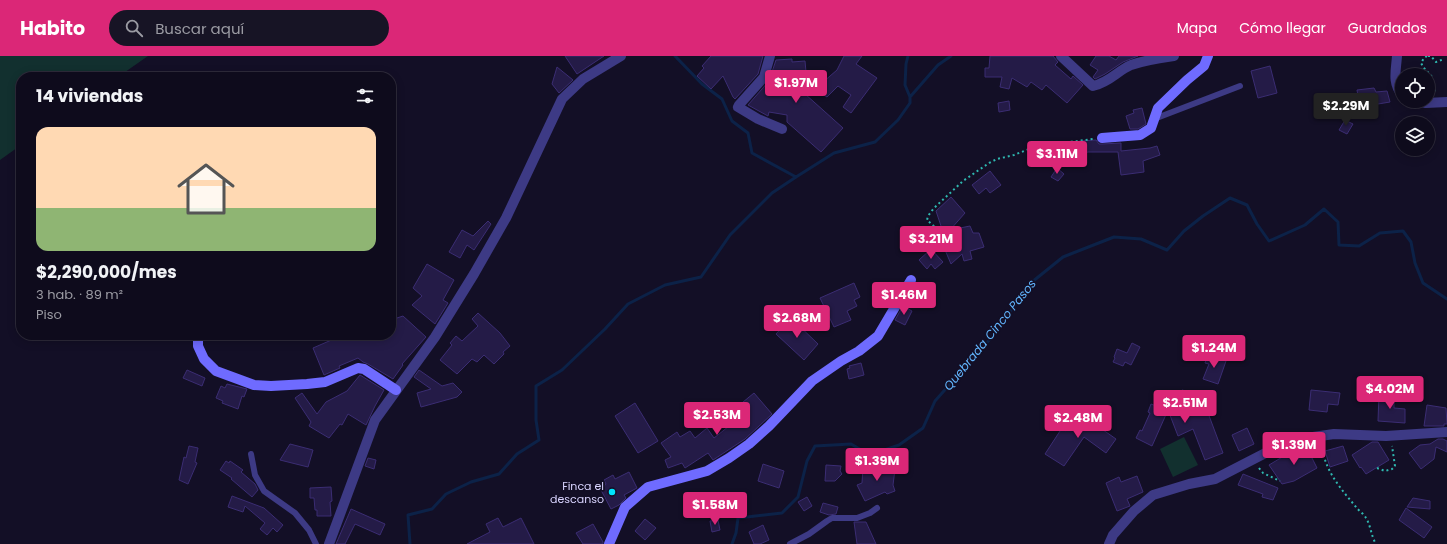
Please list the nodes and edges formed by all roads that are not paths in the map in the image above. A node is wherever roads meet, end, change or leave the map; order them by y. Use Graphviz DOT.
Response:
graph roads {
  1 [pos="621,56"];
  2 [pos="770,56"];
  3 [pos="1061,56"];
  4 [pos="1174,56"];
  5 [pos="1208,56"];
  6 [pos="1398,56"];
  7 [pos="1396,68"];
  8 [pos="1240,86"];
  9 [pos="1447,102"];
  10 [pos="1435,103"];
  11 [pos="1153,119"];
  12 [pos="782,129"];
  13 [pos="1102,138"];
  14 [pos="911,280"];
  15 [pos="198,340"];
  16 [pos="396,390"];
  17 [pos="1447,432"];
  18 [pos="251,454"];
  19 [pos="877,508"];
  20 [pos="316,544"];
  21 [pos="329,544"];
  22 [pos="609,544"];
  23 [pos="790,544"];
  24 [pos="1109,544"];
  1 -- 16 [label="street"];
  2 -- 12 [label="street"];
  3 -- 4 [label="street"];
  5 -- 11 [label="street"];
  6 -- 7 [label="street"];
  8 -- 11 [label="lane"];
  9 -- 10 [label="street"];
  11 -- 13 [label="street"];
  14 -- 22 [label="street"];
  15 -- 16 [label="street"];
  16 -- 21 [label="street"];
  17 -- 24 [label="street"];
  18 -- 20 [label="lane"];
  19 -- 23 [label="lane"];
}
